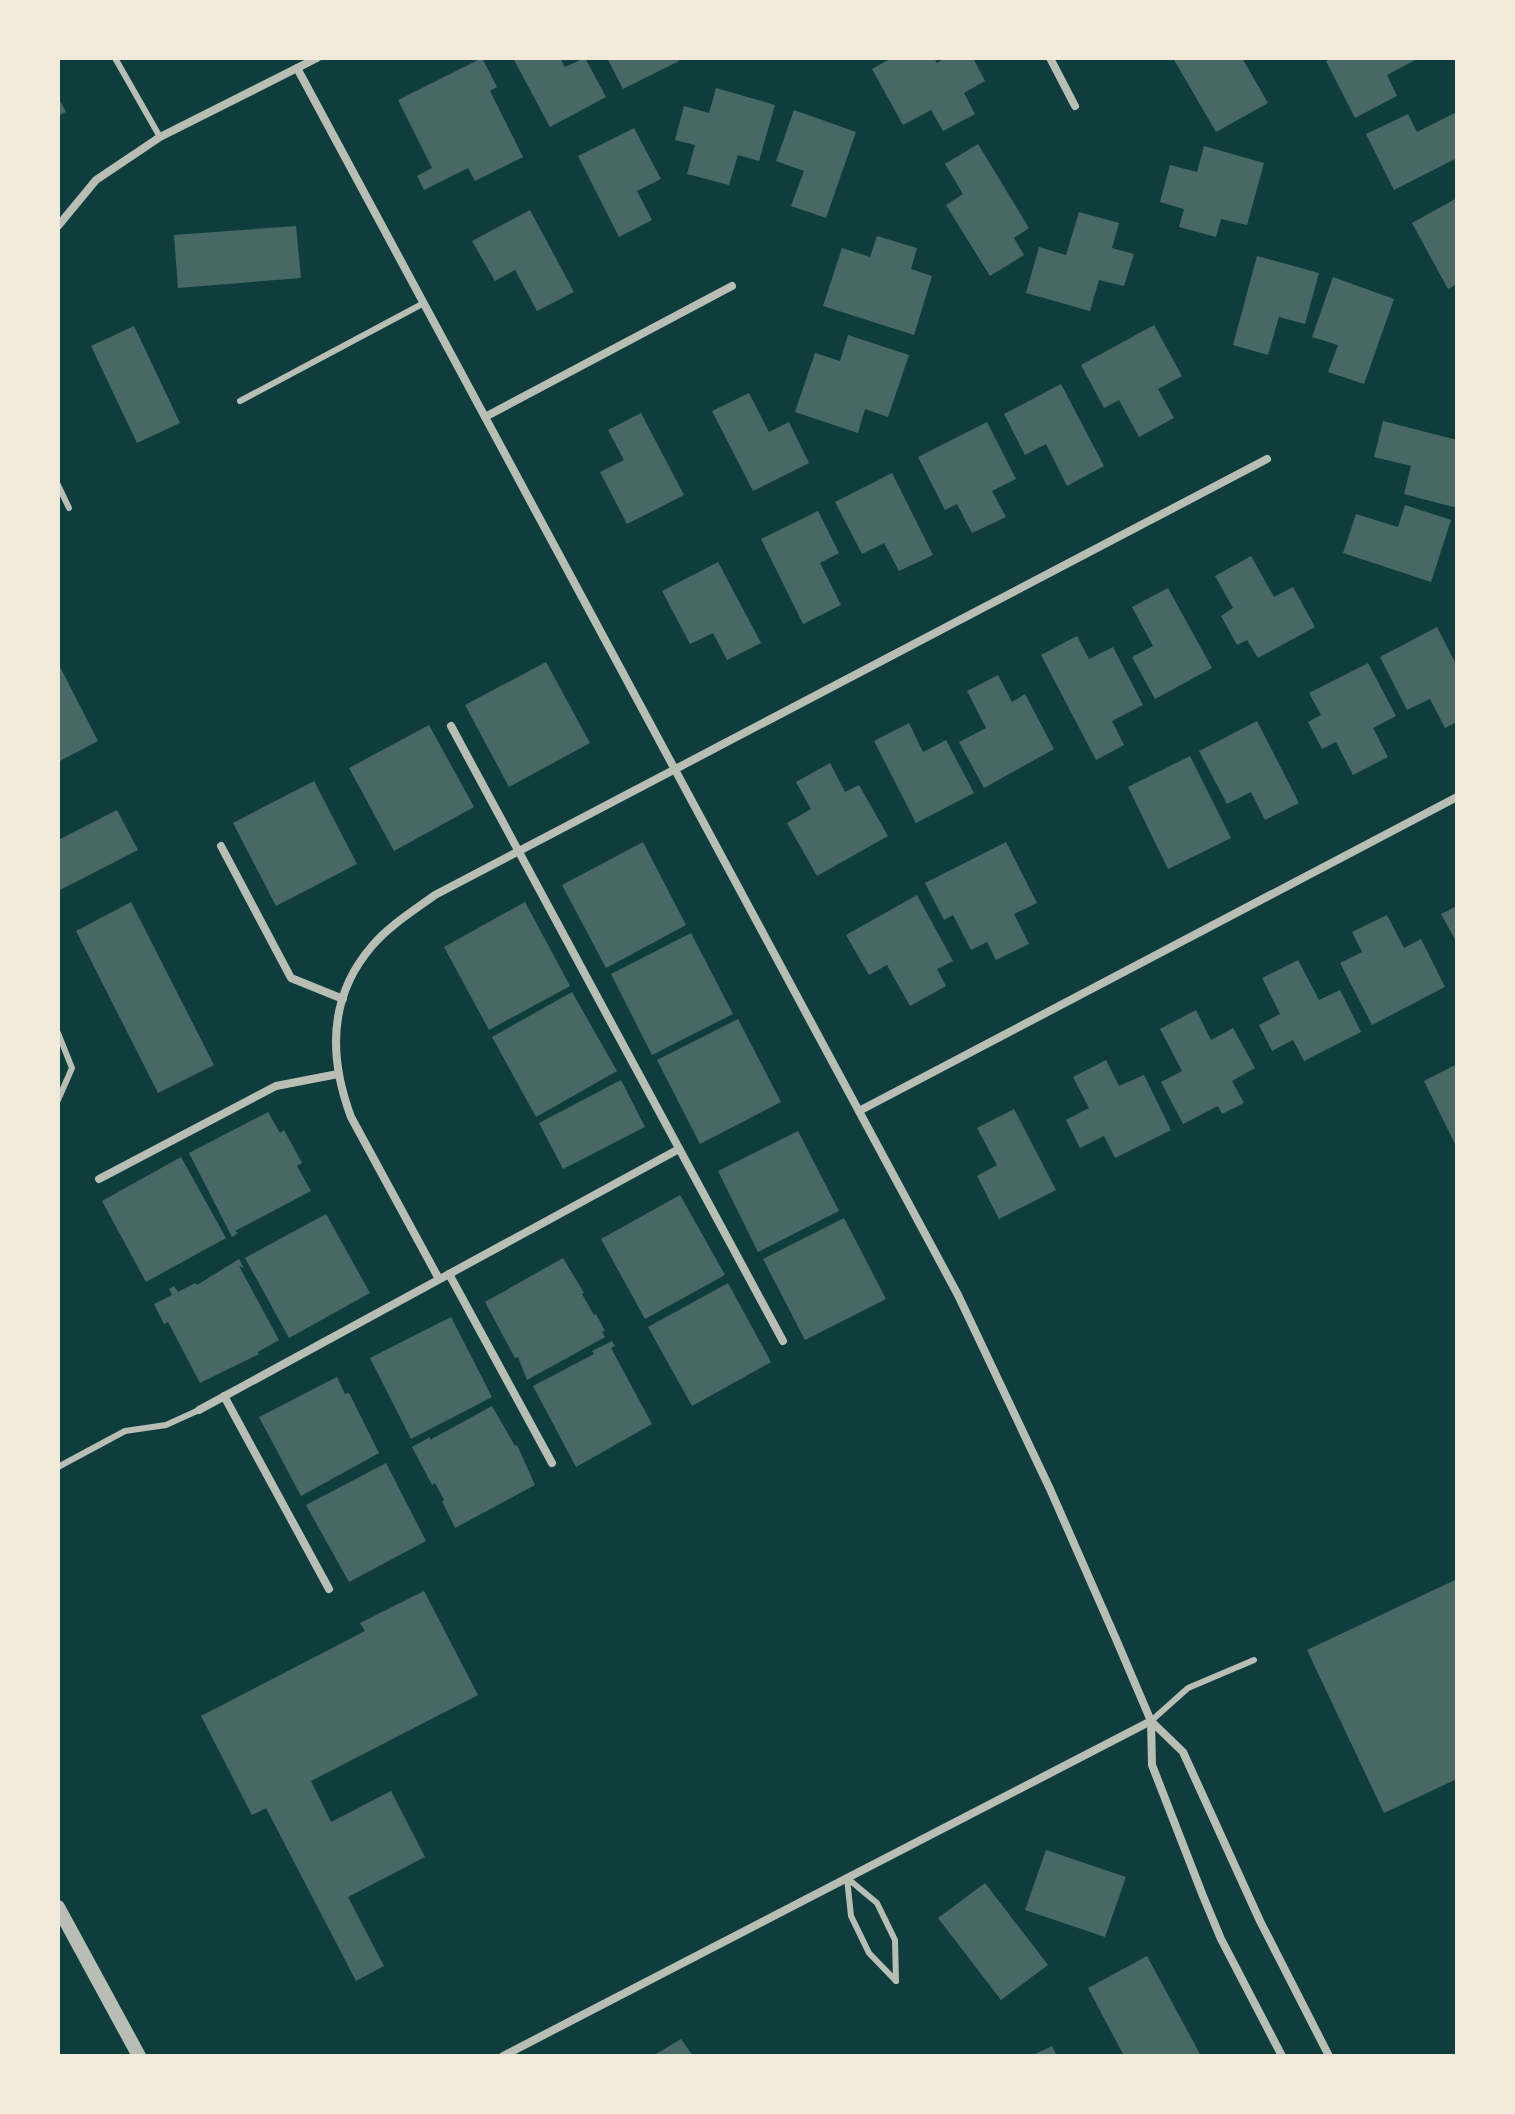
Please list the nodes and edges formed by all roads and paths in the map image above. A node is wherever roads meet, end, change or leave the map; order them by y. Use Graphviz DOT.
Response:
graph roads {
  1 [pos="115,58"];
  2 [pos="317,58"];
  3 [pos="1050,58"];
  4 [pos="297,68"];
  5 [pos="1075,106"];
  6 [pos="160,137"];
  7 [pos="58,226"];
  8 [pos="732,286"];
  9 [pos="424,303"];
  10 [pos="240,401"];
  11 [pos="485,417"];
  12 [pos="1267,459"];
  13 [pos="58,485"];
  14 [pos="69,508"];
  15 [pos="451,726"];
  16 [pos="676,768"];
  17 [pos="1457,797"];
  18 [pos="221,846"];
  19 [pos="518,851"];
  20 [pos="343,999"];
  21 [pos="58,1033"];
  22 [pos="338,1074"];
  23 [pos="58,1100"];
  24 [pos="859,1111"];
  25 [pos="679,1149"];
  26 [pos="99,1179"];
  27 [pos="449,1274"];
  28 [pos="439,1279"];
  29 [pos="783,1341"];
  30 [pos="224,1396"];
  31 [pos="199,1410"];
  32 [pos="552,1463"];
  33 [pos="58,1467"];
  34 [pos="329,1589"];
  35 [pos="1254,1660"];
  36 [pos="1151,1721"];
  37 [pos="847,1878"];
  38 [pos="58,1907"];
  39 [pos="139,2056"];
  40 [pos="503,2056"];
  41 [pos="1282,2056"];
  42 [pos="1329,2056"];
  1 -- 6 [label="lane"];
  2 -- 4 [label="street"];
  3 -- 5 [label="street"];
  4 -- 6 [label="street"];
  4 -- 9 [label="street"];
  6 -- 7 [label="street"];
  8 -- 11 [label="street"];
  9 -- 10 [label="lane"];
  9 -- 11 [label="street"];
  11 -- 16 [label="street"];
  12 -- 16 [label="street"];
  13 -- 14 [label="lane"];
  15 -- 19 [label="street"];
  16 -- 19 [label="street"];
  16 -- 24 [label="street"];
  17 -- 24 [label="street"];
  18 -- 20 [label="street"];
  19 -- 20 [label="street"];
  19 -- 25 [label="street"];
  20 -- 22 [label="street"];
  21 -- 23 [label="lane"];
  22 -- 26 [label="street"];
  22 -- 28 [label="street"];
  24 -- 36 [label="street"];
  25 -- 27 [label="street"];
  25 -- 29 [label="street"];
  27 -- 28 [label="street"];
  27 -- 32 [label="street"];
  28 -- 30 [label="street"];
  30 -- 31 [label="street"];
  30 -- 34 [label="street"];
  31 -- 33 [label="lane"];
  35 -- 36 [label="lane"];
  36 -- 37 [label="street"];
  36 -- 41 [label="street"];
  36 -- 42 [label="street"];
  37 -- 37 [label="lane"];
  37 -- 40 [label="street"];
  38 -- 39 [label="street"];
}
